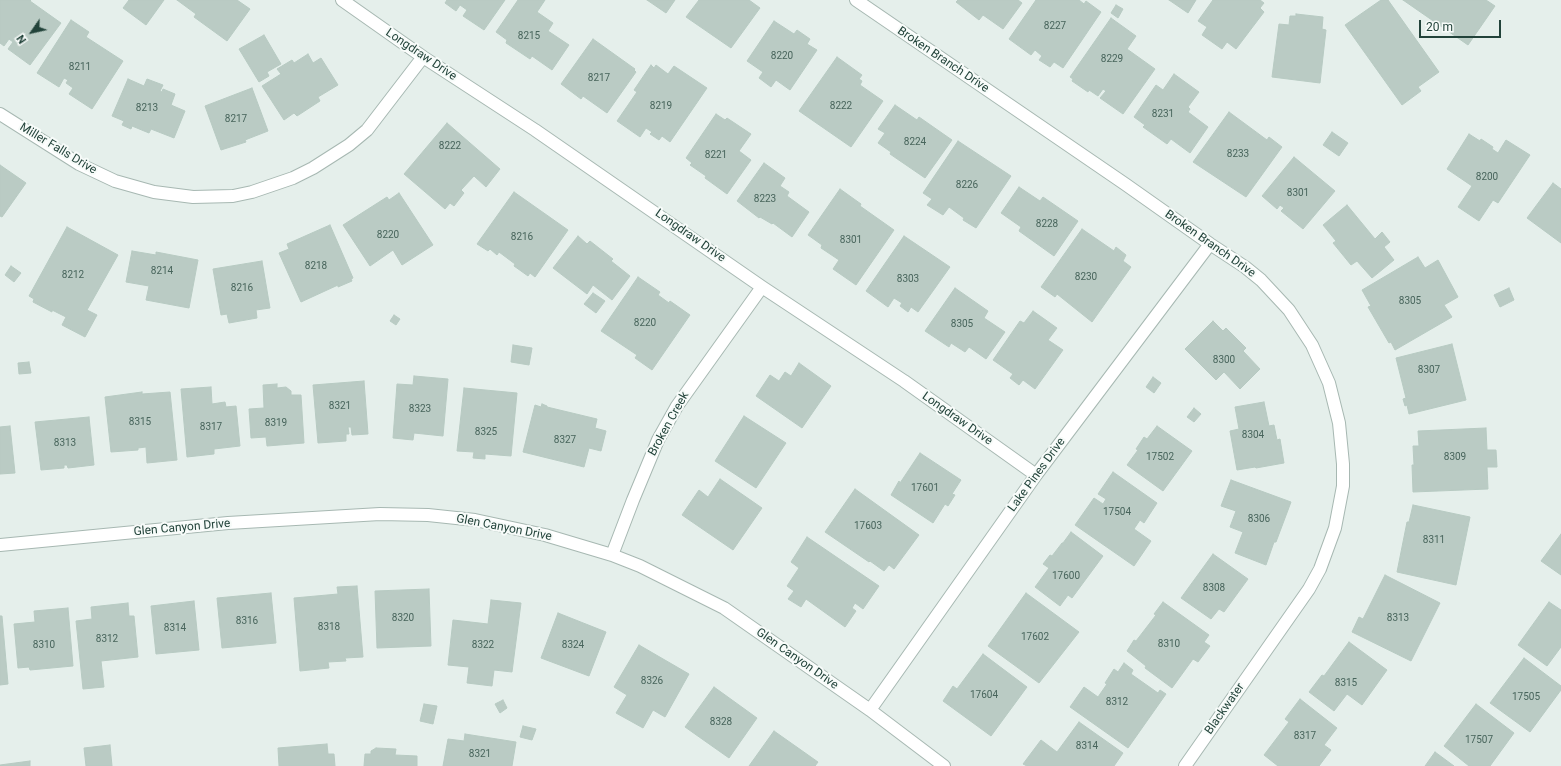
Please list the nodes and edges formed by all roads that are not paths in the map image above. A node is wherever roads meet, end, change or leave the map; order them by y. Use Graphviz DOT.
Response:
graph roads {
  1 [pos="342,0"];
  2 [pos="856,0"];
  3 [pos="422,57"];
  4 [pos="0,114"];
  5 [pos="1210,244"];
  6 [pos="762,287"];
  7 [pos="1036,475"];
  8 [pos="0,545"];
  9 [pos="612,555"];
  10 [pos="1265,652"];
  11 [pos="870,710"];
  12 [pos="944,766"];
  13 [pos="1185,766"];
  1 -- 3 [label="street, Longdraw Drive"];
  2 -- 5 [label="street, Broken Branch Drive"];
  3 -- 4 [label="street, Miller Falls Drive"];
  3 -- 6 [label="street, Longdraw Drive"];
  5 -- 7 [label="street, Lake Pines Drive"];
  5 -- 10 [label="street, Broken Branch Drive"];
  6 -- 7 [label="street, Longdraw Drive"];
  6 -- 9 [label="street, Broken Creek"];
  7 -- 11 [label="street, Lake Pines Drive"];
  8 -- 9 [label="street, Glen Canyon Drive"];
  9 -- 11 [label="street, Glen Canyon Drive"];
  10 -- 13 [label="street, Blackwater"];
  11 -- 12 [label="street, Glen Canyon Drive"];
}
